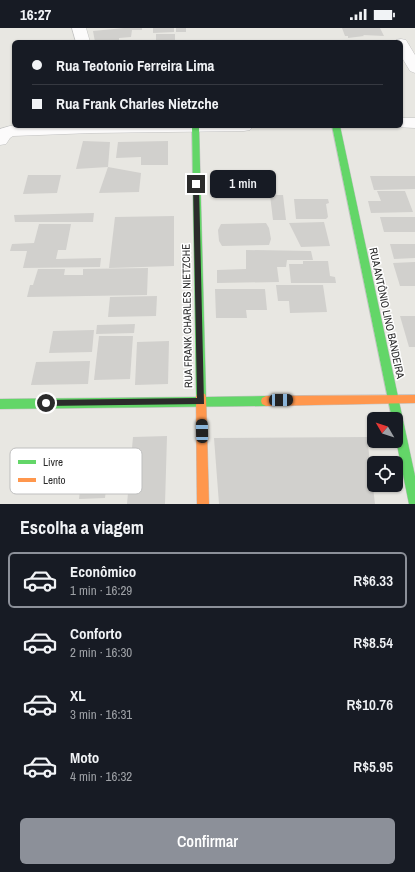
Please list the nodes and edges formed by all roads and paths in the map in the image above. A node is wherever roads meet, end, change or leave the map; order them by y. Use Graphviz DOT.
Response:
graph roads {
  1 [pos="79,28"];
  2 [pos="393,28"];
  3 [pos="82,40"];
  4 [pos="399,40"];
  5 [pos="403,47"];
  6 [pos="415,68"];
  7 [pos="403,123"];
  8 [pos="415,123"];
  9 [pos="72,128"];
  10 [pos="195,128"];
  11 [pos="336,128"];
  12 [pos="0,140"];
  13 [pos="393,399"];
  14 [pos="415,399"];
  15 [pos="201,401"];
  16 [pos="0,404"];
  17 [pos="203,504"];
  18 [pos="415,504"];
  1 -- 3 [label="street"];
  2 -- 4 [label="street"];
  5 -- 6 [label="street"];
  7 -- 8 [label="street"];
  9 -- 12 [label="street"];
  10 -- 15 [label="street, RUA FRANK CHARLES NIETZCHE"];
  11 -- 13 [label="street, RUA ANTÔNIO LINO BANDEIRA"];
  13 -- 14 [label="street"];
  13 -- 15 [label="street"];
  13 -- 18 [label="street, RUA ANTÔNIO LINO BANDEIRA"];
  15 -- 16 [label="street"];
  15 -- 17 [label="street, RUA FRANK CHARLES NIETZCHE"];
}
